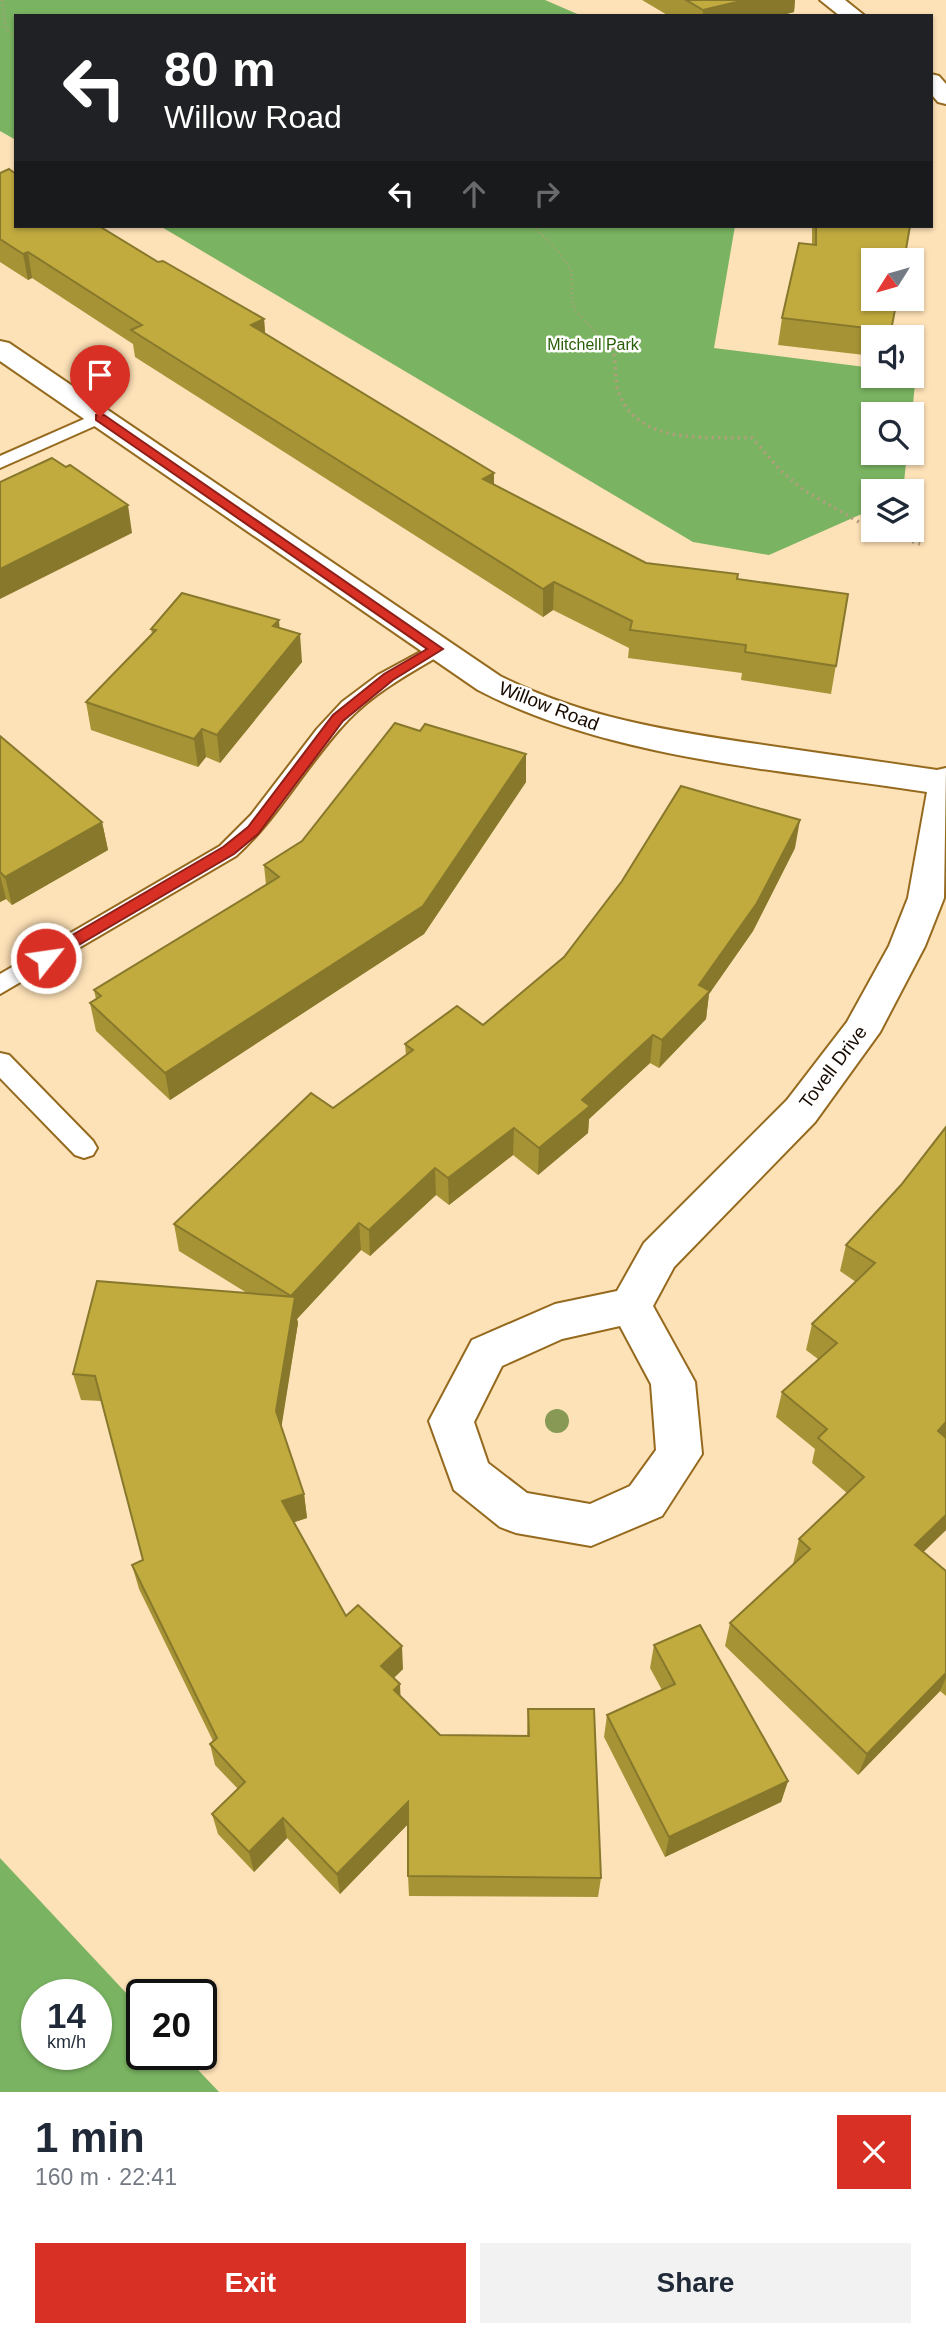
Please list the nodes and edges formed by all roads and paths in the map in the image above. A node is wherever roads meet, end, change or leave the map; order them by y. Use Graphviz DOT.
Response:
graph roads {
  1 [pos="2,0"];
  2 [pos="831,0"];
  3 [pos="852,14"];
  4 [pos="14,36"];
  5 [pos="933,83"];
  6 [pos="946,97"];
  7 [pos="537,228"];
  8 [pos="0,349"];
  9 [pos="100,417"];
  10 [pos="0,463"];
  11 [pos="861,525"];
  12 [pos="913,542"];
  13 [pos="920,544"];
  14 [pos="437,649"];
  15 [pos="946,781"];
  16 [pos="0,985"];
  17 [pos="0,1062"];
  18 [pos="84,1148"];
  19 [pos="631,1306"];
  1 -- 4 [label="path"];
  2 -- 3 [label="street"];
  5 -- 6 [label="street"];
  7 -- 11 [label="path"];
  8 -- 9 [label="street, Willow Road"];
  9 -- 10 [label="lane"];
  9 -- 14 [label="street, Willow Road"];
  12 -- 13 [label="path"];
  14 -- 15 [label="street, Willow Road"];
  14 -- 16 [label="lane"];
  15 -- 19 [label="street, Tovell Drive"];
  17 -- 18 [label="lane"];
  19 -- 19 [label="street"];
}
